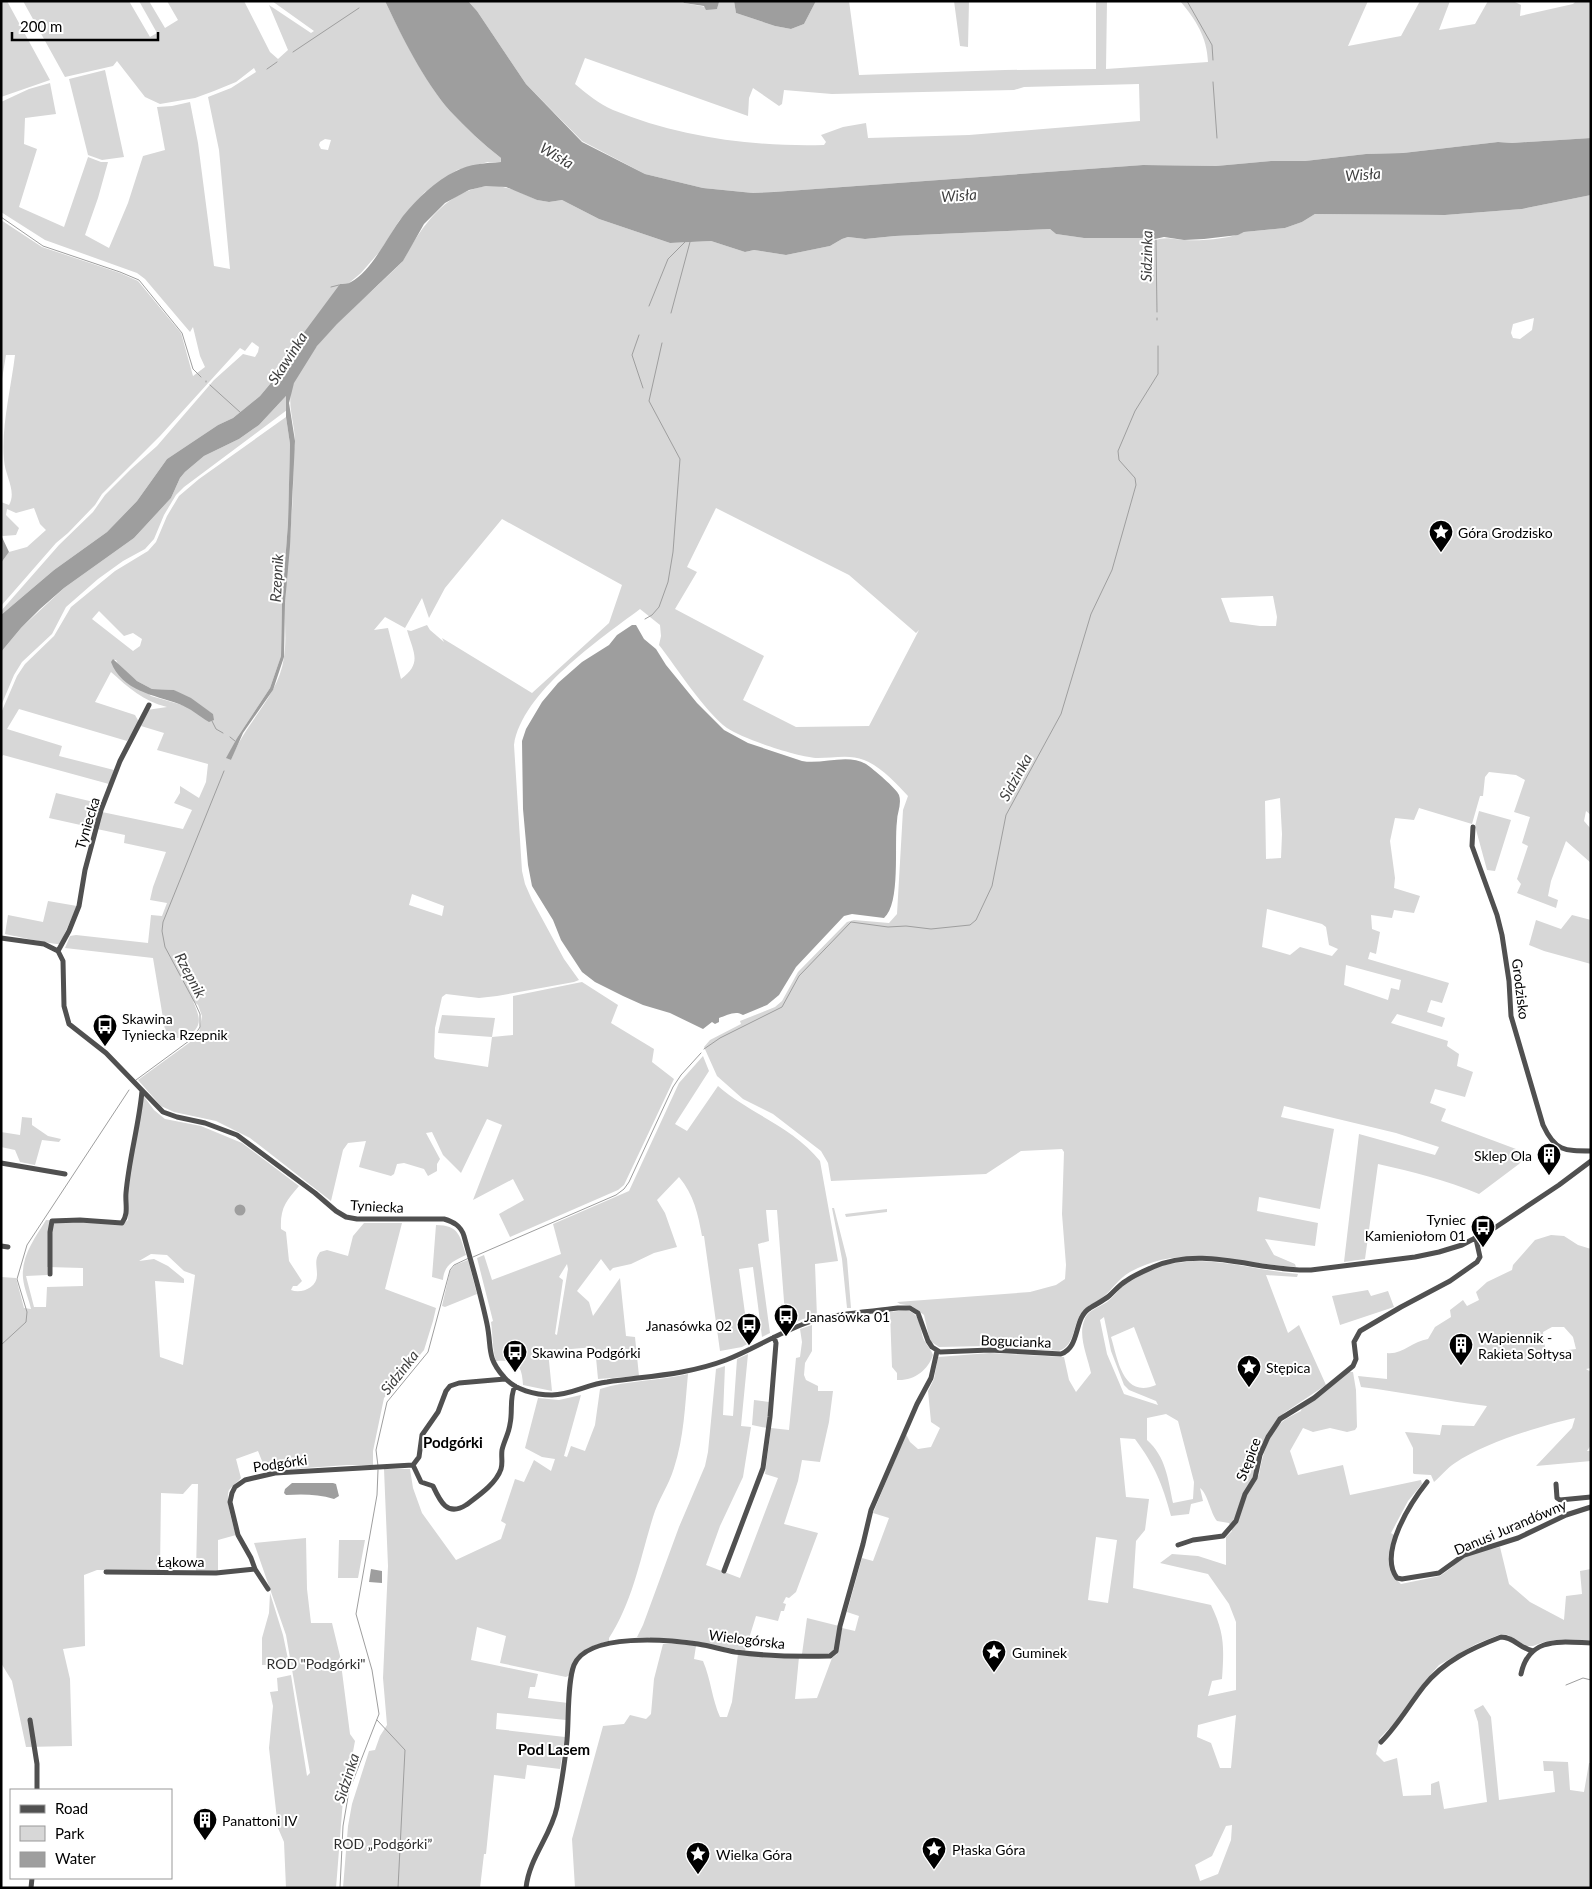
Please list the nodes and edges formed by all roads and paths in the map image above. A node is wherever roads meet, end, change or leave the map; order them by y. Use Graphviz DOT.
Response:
graph roads {
  1 [pos="149,705"];
  2 [pos="1472,827"];
  3 [pos="1,938"];
  4 [pos="58,951"];
  5 [pos="142,1091"];
  6 [pos="1591,1151"];
  7 [pos="1591,1161"];
  8 [pos="1,1163"];
  9 [pos="65,1174"];
  10 [pos="1476,1239"];
  11 [pos="1,1246"];
  12 [pos="8,1247"];
  13 [pos="50,1274"];
  14 [pos="774,1337"];
  15 [pos="937,1350"];
  16 [pos="506,1379"];
  17 [pos="515,1386"];
  18 [pos="413,1465"];
  19 [pos="1427,1482"];
  20 [pos="1556,1484"];
  21 [pos="1591,1497"];
  22 [pos="1591,1508"];
  23 [pos="1178,1545"];
  24 [pos="255,1569"];
  25 [pos="724,1571"];
  26 [pos="106,1572"];
  27 [pos="268,1589"];
  28 [pos="1591,1643"];
  29 [pos="1533,1651"];
  30 [pos="1521,1674"];
  31 [pos="30,1720"];
  32 [pos="1381,1742"];
  33 [pos="37,1789"];
  34 [pos="526,1888"];
  1 -- 4 [label="street, Tyniecka"];
  2 -- 6 [label="street, Grodzisko"];
  3 -- 4 [label="street"];
  4 -- 5 [label="street, Tyniecka"];
  5 -- 13 [label="street"];
  5 -- 16 [label="street, Tyniecka"];
  7 -- 10 [label="street, Bogucianka"];
  8 -- 9 [label="street"];
  10 -- 15 [label="street, Bogucianka"];
  10 -- 23 [label="street, Stępice"];
  11 -- 12 [label="street"];
  14 -- 15 [label="street"];
  14 -- 17 [label="street, Tyniecka"];
  14 -- 25 [label="street"];
  15 -- 34 [label="street, Wielogórska"];
  16 -- 17 [label="street, Tyniecka"];
  16 -- 18 [label="street"];
  17 -- 18 [label="street"];
  18 -- 24 [label="street, Podgórki"];
  19 -- 22 [label="street, Danusi Jurandówny"];
  20 -- 21 [label="street"];
  24 -- 26 [label="street, Łąkowa"];
  24 -- 27 [label="street, Podgórki"];
  28 -- 29 [label="street"];
  29 -- 30 [label="street"];
  29 -- 32 [label="street"];
  31 -- 33 [label="street"];
}
